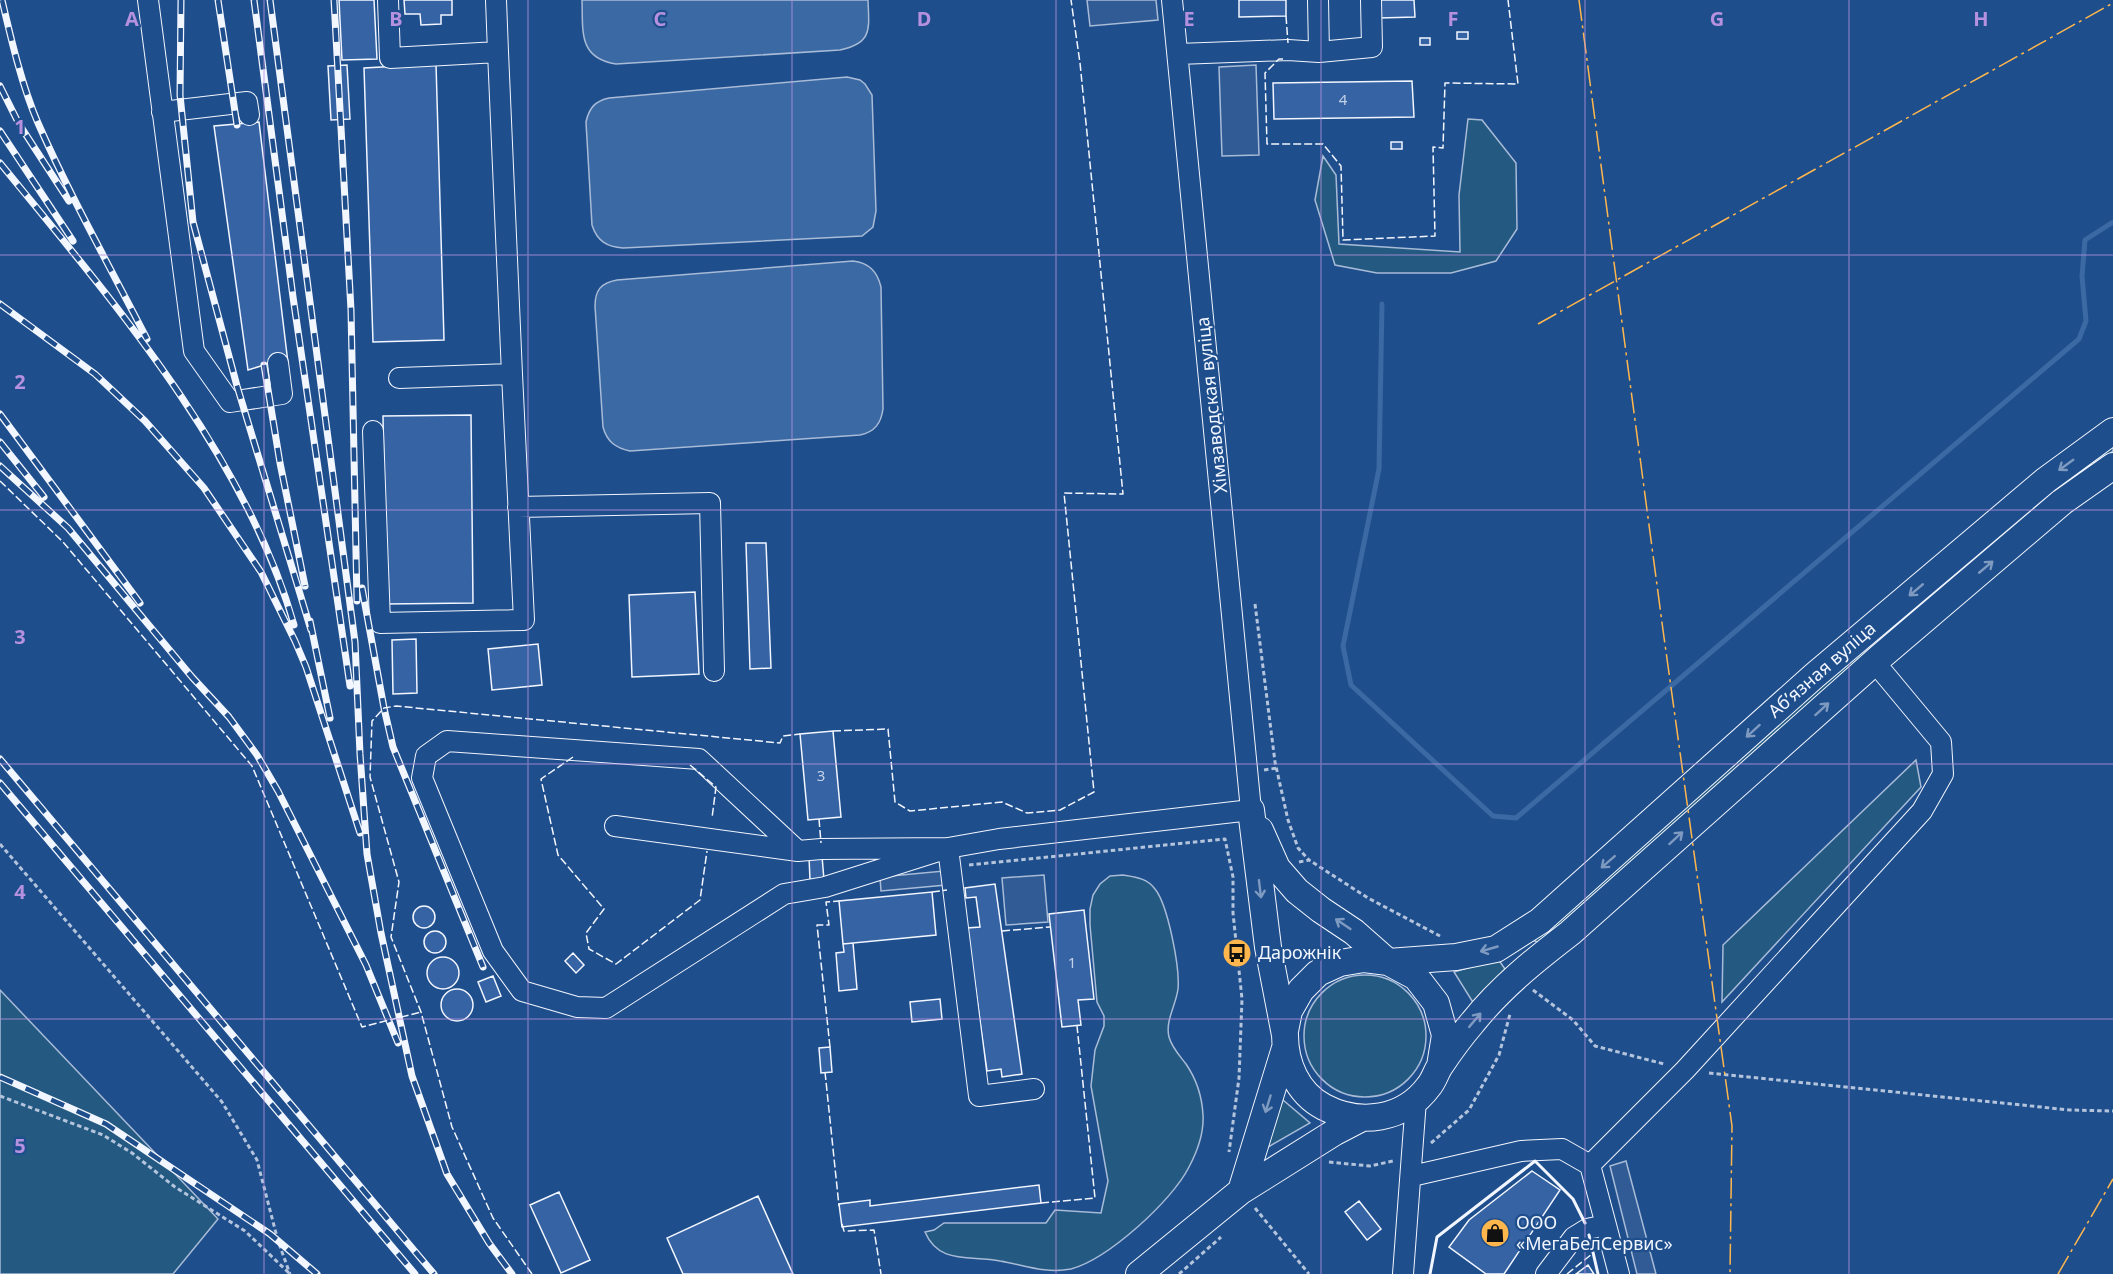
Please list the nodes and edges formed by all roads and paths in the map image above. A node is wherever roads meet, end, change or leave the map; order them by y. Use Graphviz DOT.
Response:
graph roads {
  1 [pos="148,0"];
  2 [pos="388,0"];
  3 [pos="496,0"];
  4 [pos="1172,0"];
  5 [pos="1318,0"];
  6 [pos="1371,0"];
  7 [pos="498,52"];
  8 [pos="1319,52"];
  9 [pos="1178,54"];
  10 [pos="162,112"];
  11 [pos="249,114"];
  12 [pos="278,363"];
  13 [pos="512,374"];
  14 [pos="399,378"];
  15 [pos="373,431"];
  16 [pos="2113,431"];
  17 [pos="2113,466"];
  18 [pos="518,507"];
  19 [pos="1255,604"];
  20 [pos="714,671"];
  21 [pos="1882,671"];
  22 [pos="1251,810"];
  23 [pos="615,826"];
  24 [pos="0,844"];
  25 [pos="798,851"];
  26 [pos="949,857"];
  27 [pos="1309,860"];
  28 [pos="1268,870"];
  29 [pos="1233,877"];
  30 [pos="1446,937"];
  31 [pos="1388,962"];
  32 [pos="1530,988"];
  33 [pos="1514,1010"];
  34 [pos="1285,1041"];
  35 [pos="1440,1067"];
  36 [pos="1685,1070"];
  37 [pos="1034,1089"];
  38 [pos="0,1096"];
  39 [pos="1416,1100"];
  40 [pos="2113,1111"];
  41 [pos="1360,1119"];
  42 [pos="1229,1153"];
  43 [pos="1324,1162"];
  44 [pos="1590,1165"];
  45 [pos="1412,1167"];
  46 [pos="1248,1199"];
  47 [pos="1606,1225"];
  48 [pos="1221,1237"];
  49 [pos="291,1274"];
  50 [pos="1139,1274"];
  51 [pos="1179,1274"];
  52 [pos="1309,1274"];
  53 [pos="1403,1274"];
  54 [pos="1546,1274"];
  55 [pos="1619,1274"];
  1 -- 10 [label="street"];
  2 -- 7 [label="street"];
  3 -- 7 [label="street"];
  4 -- 9 [label="street, Хімзаводская вуліца"];
  5 -- 8 [label="street"];
  6 -- 8 [label="street"];
  7 -- 13 [label="street"];
  8 -- 9 [label="street"];
  9 -- 22 [label="street, Хімзаводская вуліца"];
  10 -- 11 [label="street"];
  10 -- 12 [label="street"];
  13 -- 14 [label="street"];
  13 -- 18 [label="street"];
  15 -- 18 [label="street"];
  16 -- 31 [label="main road, Абʼязная вуліца, one-way"];
  35 -- 17 [label="main road, Абʼязная вуліца, one-way"];
  18 -- 20 [label="street"];
  19 -- 27 [label="path"];
  21 -- 36 [label="street"];
  22 -- 26 [label="street"];
  22 -- 28 [label="main road"];
  23 -- 25 [label="street"];
  24 -- 49 [label="path"];
  25 -- 26 [label="street"];
  25 -- 26 [label="street"];
  26 -- 29 [label="path"];
  26 -- 37 [label="street"];
  27 -- 28 [label="path"];
  27 -- 30 [label="path"];
  28 -- 29 [label="path"];
  31 -- 28 [label="main road, one-way"];
  28 -- 34 [label="main road, one-way"];
  29 -- 42 [label="path"];
  31 -- 34 [label="main road"];
  31 -- 35 [label="main road"];
  32 -- 36 [label="path"];
  33 -- 45 [label="path"];
  34 -- 41 [label="main road"];
  34 -- 46 [label="main road, one-way"];
  35 -- 39 [label="main road"];
  36 -- 40 [label="path"];
  36 -- 44 [label="street"];
  38 -- 49 [label="path"];
  39 -- 41 [label="main road"];
  39 -- 45 [label="street"];
  41 -- 46 [label="main road"];
  43 -- 45 [label="path"];
  44 -- 45 [label="street"];
  44 -- 47 [label="street"];
  45 -- 53 [label="street"];
  46 -- 50 [label="main road"];
  46 -- 52 [label="path"];
  47 -- 54 [label="street"];
  47 -- 55 [label="street"];
  48 -- 51 [label="path"];
}
